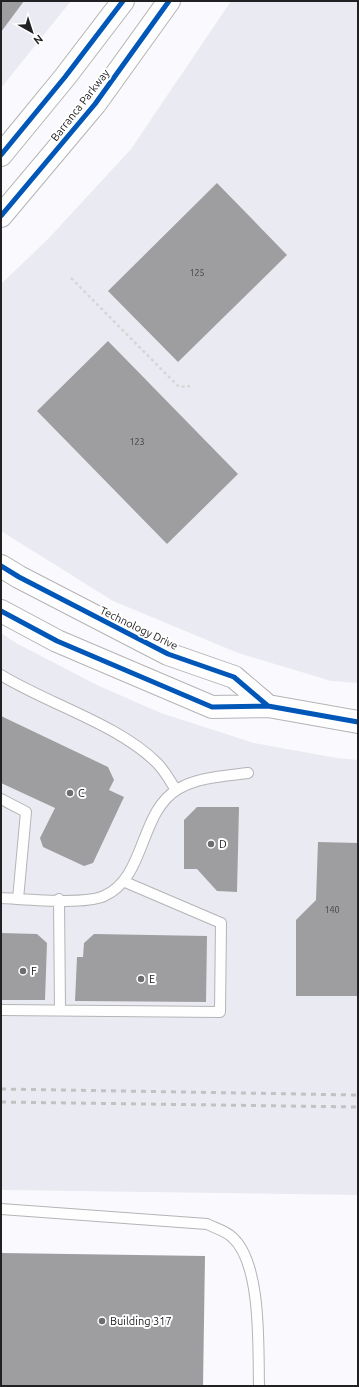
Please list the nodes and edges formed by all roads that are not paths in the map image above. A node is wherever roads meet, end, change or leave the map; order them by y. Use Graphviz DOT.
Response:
graph roads {
  1 [pos="123,1"];
  2 [pos="169,1"];
  3 [pos="1,155"];
  4 [pos="1,216"];
  5 [pos="1,566"];
  6 [pos="1,611"];
  7 [pos="1,675"];
  8 [pos="268,706"];
  9 [pos="358,722"];
  10 [pos="248,773"];
  11 [pos="176,790"];
  12 [pos="1,799"];
  13 [pos="125,882"];
  14 [pos="1,898"];
  15 [pos="18,899"];
  16 [pos="59,900"];
  17 [pos="1,1010"];
  18 [pos="60,1010"];
  19 [pos="1,1209"];
  20 [pos="259,1386"];
  1 -- 3 [label="street"];
  2 -- 4 [label="street, Barranca Parkway"];
  5 -- 8 [label="street, Technology Drive"];
  6 -- 8 [label="street"];
  7 -- 11 [label="lane"];
  8 -- 9 [label="street"];
  10 -- 11 [label="lane"];
  11 -- 13 [label="lane"];
  12 -- 15 [label="lane"];
  13 -- 16 [label="lane"];
  13 -- 18 [label="lane"];
  14 -- 15 [label="lane"];
  15 -- 16 [label="lane"];
  16 -- 18 [label="lane"];
  17 -- 18 [label="lane"];
  19 -- 20 [label="lane"];
}
